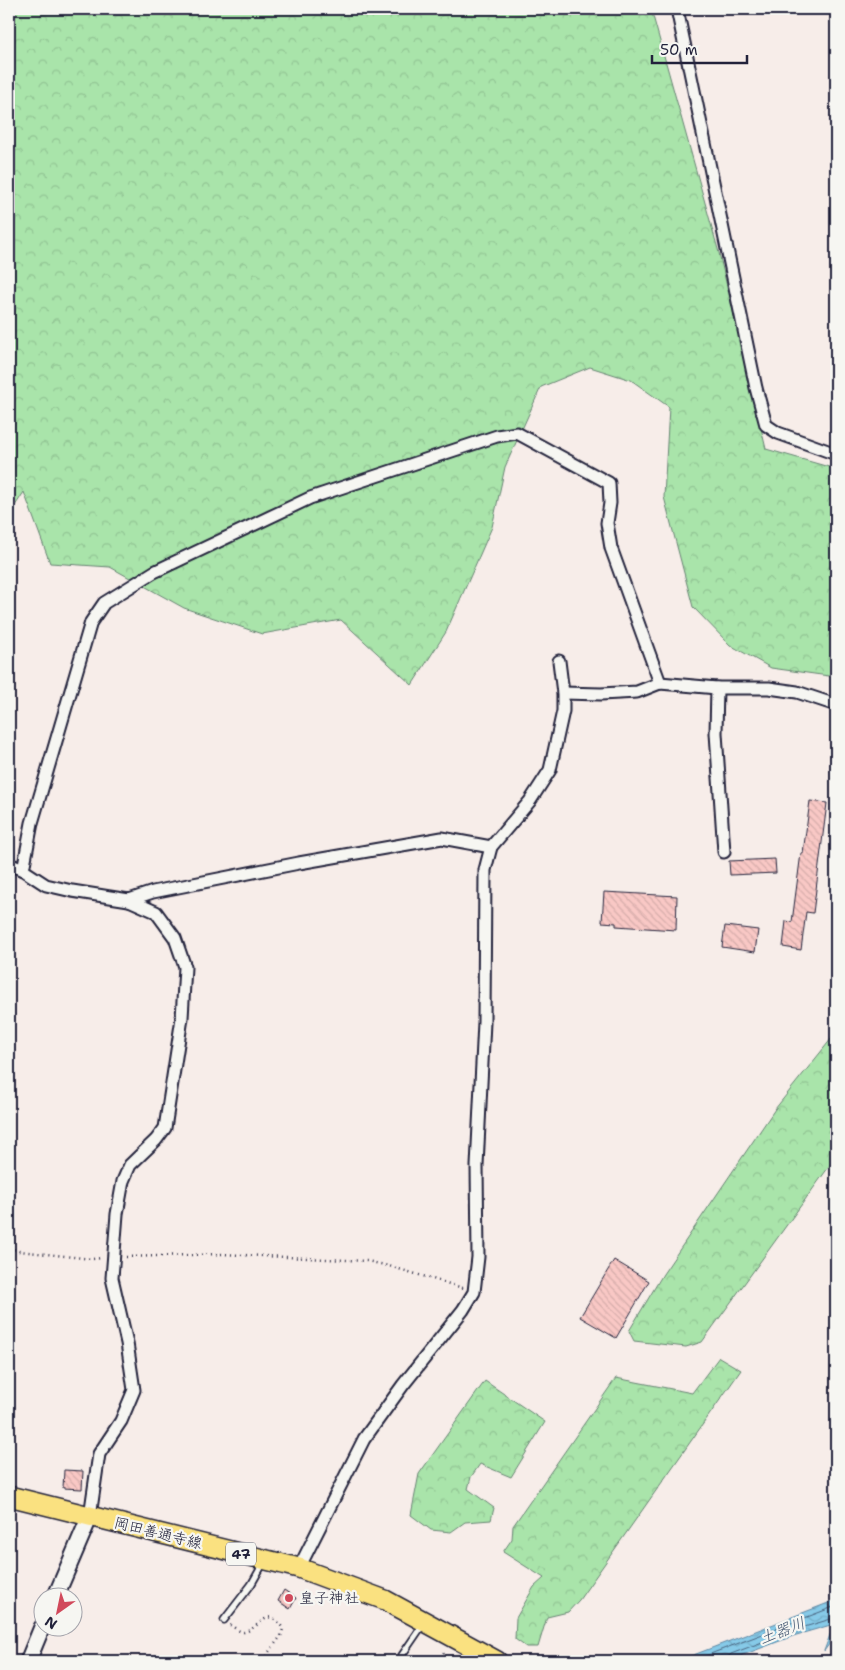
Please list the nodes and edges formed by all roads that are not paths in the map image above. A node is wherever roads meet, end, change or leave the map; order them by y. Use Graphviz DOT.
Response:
graph roads {
  1 [pos="677,9"];
  2 [pos="836,454"];
  3 [pos="559,662"];
  4 [pos="660,683"];
  5 [pos="717,688"];
  6 [pos="563,693"];
  7 [pos="836,705"];
  8 [pos="491,847"];
  9 [pos="724,852"];
  10 [pos="9,864"];
  11 [pos="23,870"];
  12 [pos="130,900"];
  13 [pos="9,1496"];
  14 [pos="90,1516"];
  15 [pos="265,1560"];
  16 [pos="299,1568"];
  17 [pos="59,1588"];
  18 [pos="224,1620"];
  19 [pos="425,1622"];
  20 [pos="37,1638"];
  21 [pos="28,1661"];
  22 [pos="398,1661"];
  23 [pos="497,1661"];
  1 -- 2 [label="street"];
  3 -- 6 [label="street"];
  4 -- 5 [label="street"];
  4 -- 6 [label="street"];
  4 -- 11 [label="street"];
  5 -- 7 [label="street"];
  5 -- 9 [label="street"];
  6 -- 8 [label="street"];
  8 -- 12 [label="street"];
  8 -- 16 [label="street"];
  10 -- 11 [label="street"];
  11 -- 12 [label="street"];
  12 -- 14 [label="street"];
  13 -- 14 [label="main road, 岡田善通寺線 / 47"];
  14 -- 15 [label="main road, 岡田善通寺線 / 47"];
  14 -- 17 [label="street"];
  15 -- 16 [label="main road, 岡田善通寺線 / 47"];
  15 -- 18 [label="lane"];
  16 -- 19 [label="main road, 岡田善通寺線 / 47"];
  19 -- 22 [label="lane"];
  19 -- 23 [label="main road, 岡田善通寺線 / 47"];
  20 -- 21 [label="street"];
}
